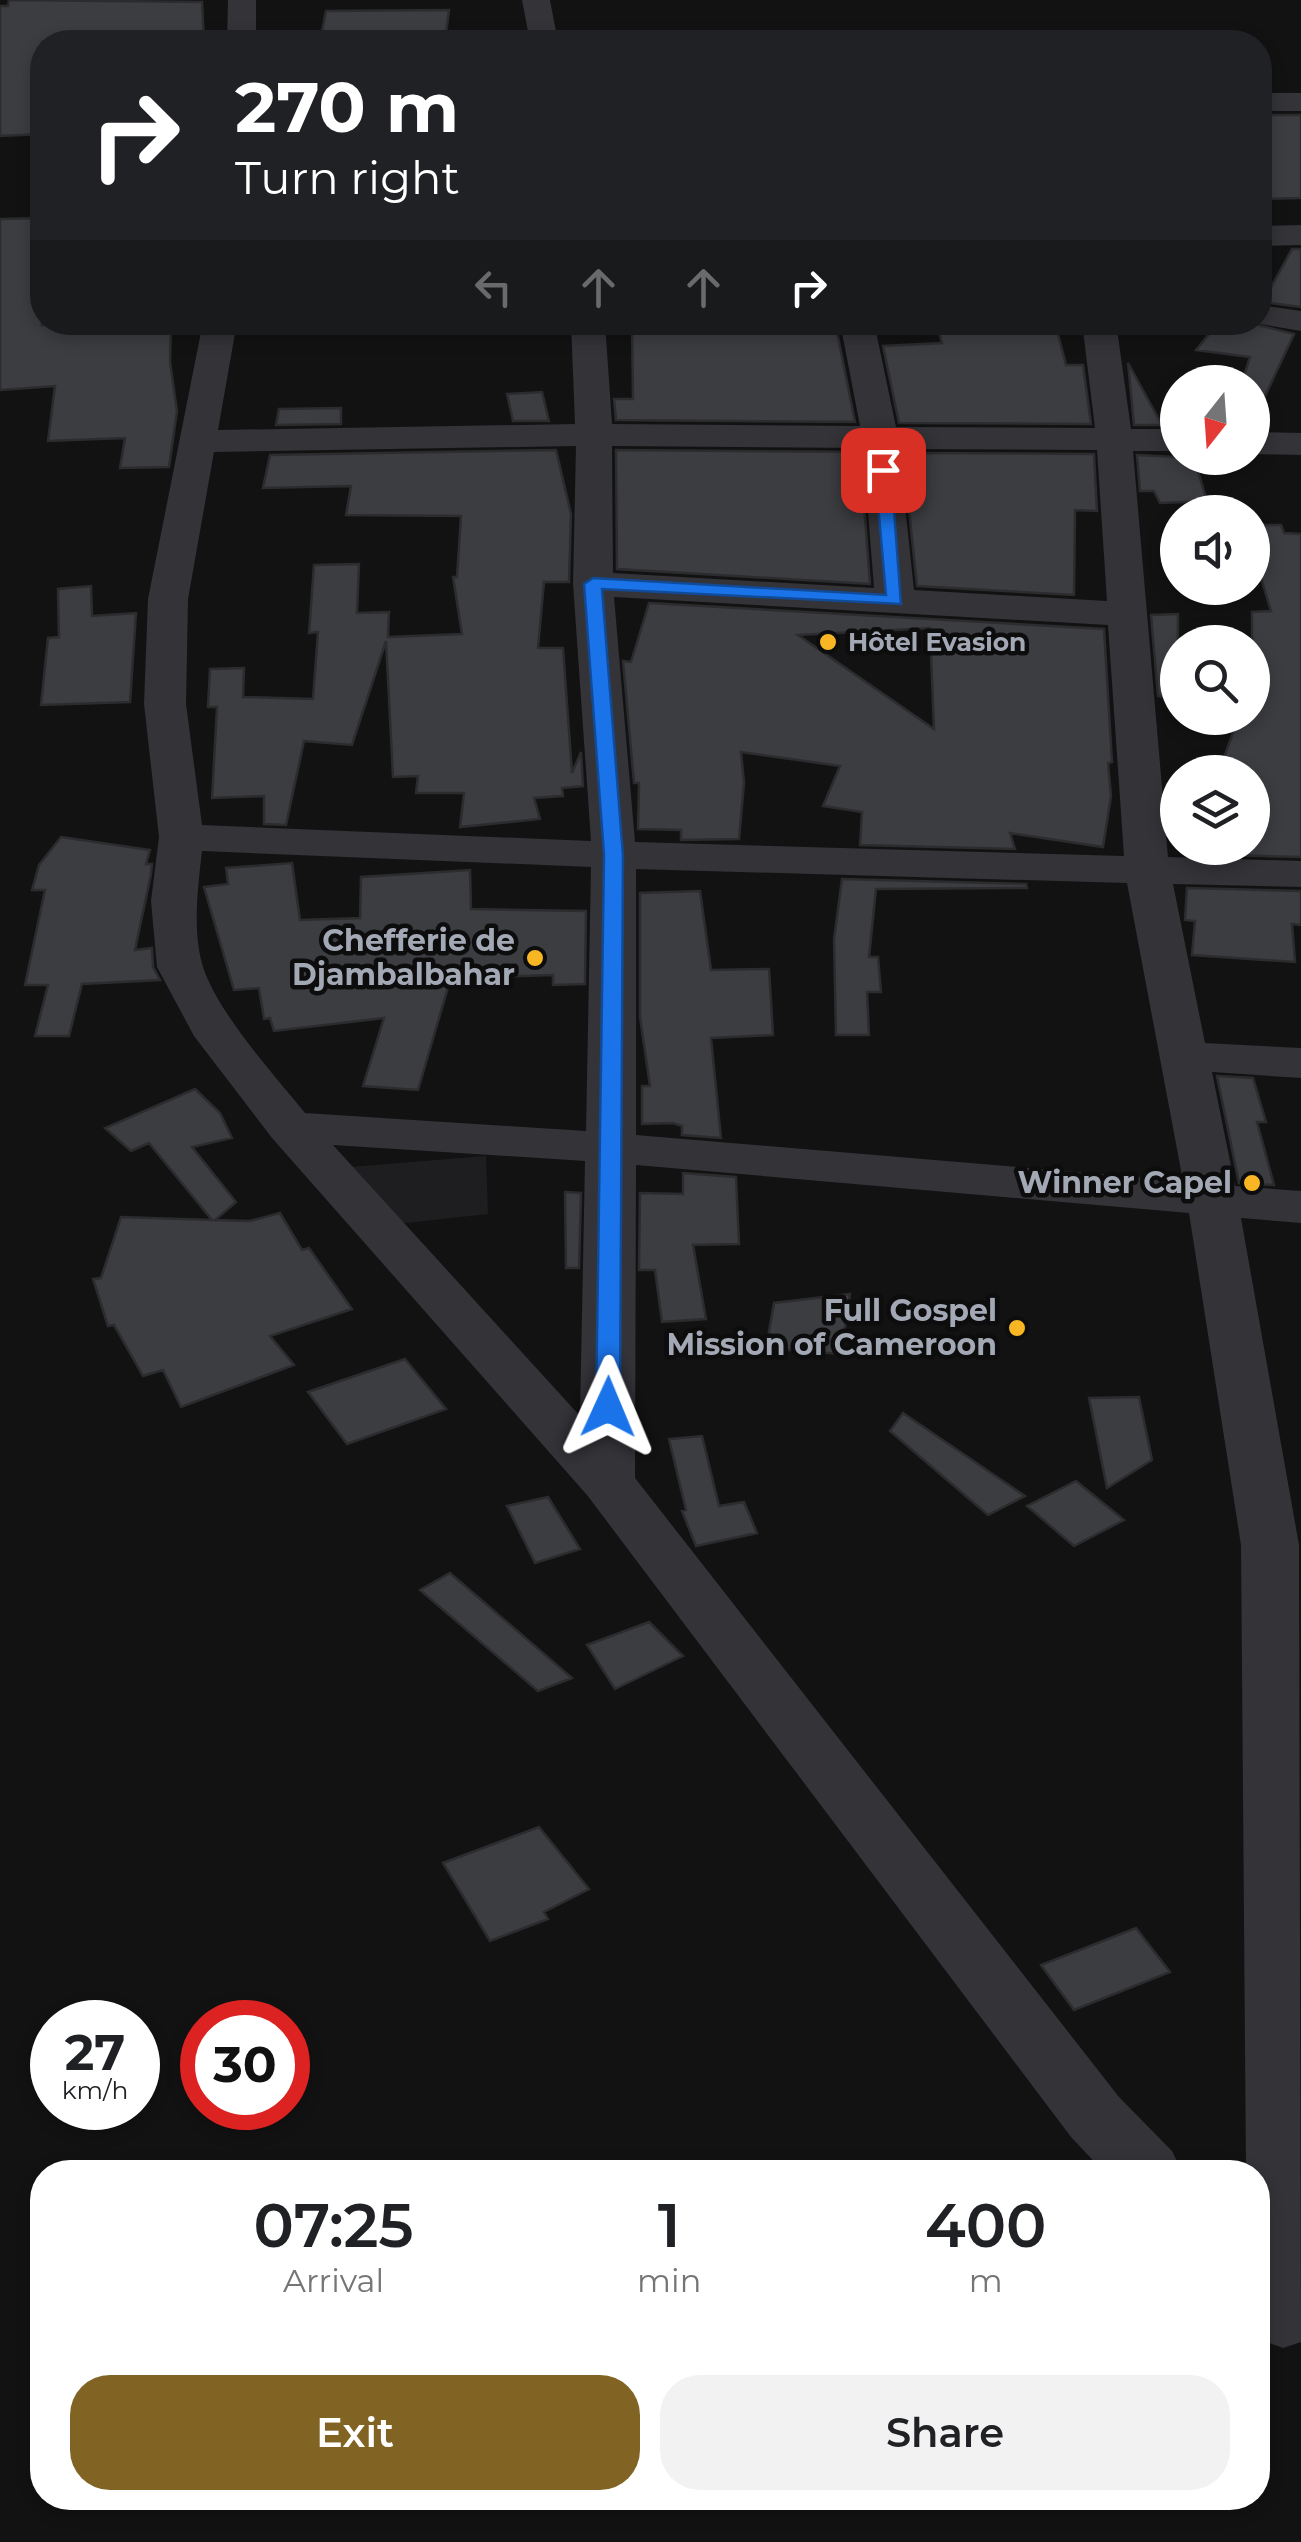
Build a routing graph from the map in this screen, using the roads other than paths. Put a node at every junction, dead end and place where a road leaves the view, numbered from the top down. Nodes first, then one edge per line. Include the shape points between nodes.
1 (242, 0) edge
2 (536, 0) edge
3 (242, 30) edge
4 (542, 30) edge
5 (1272, 102) edge
6 (1301, 102) edge
7 (1301, 235) edge
8 (1272, 236) edge
9 (1272, 316) edge
10 (1301, 320) edge
11 (218, 335) edge
12 (589, 335) edge
13 (860, 335) edge
14 (1101, 335) edge
15 (594, 436) junction
16 (880, 437) junction
17 (1114, 438) junction
18 (1160, 439) edge
19 (200, 441) junction
20 (1270, 443) edge
21 (1301, 444) edge
22 (593, 584) junction
23 (895, 600) junction
24 (1128, 614) junction
25 (181, 837) junction
26 (614, 855) junction
27 (1147, 868) junction
28 (1301, 874) edge
29 (1184, 1056) junction
30 (1301, 1063) edge
31 (290, 1127) junction
32 (613, 1148) junction
33 (1212, 1198) junction
34 (1301, 1207) edge
35 (607, 1481) junction
36 (1280, 1482) edge
37 (1136, 2160) edge
38 (1285, 2284) edge

1 - 3 street
2 - 4 street
5 - 6 street
7 - 8 street
9 - 10 street
11 - 19 street
12 - 15 street
13 - 16 street
14 - 17 street
15 - 16 street
15 - 19 street
15 - 22 street
16 - 17 street
16 - 23 street
17 - 18 street
17 - 24 street
19 - 25 street via 168,600 165,704
20 - 21 street
22 - 23 street
22 - 26 street
23 - 24 street
24 - 27 street
25 - 26 street
25 - 31 street via 174,901 180,967 218,1036
26 - 27 street
26 - 32 street
27 - 28 street
27 - 29 street
29 - 30 street
29 - 33 street
31 - 32 street
31 - 35 street
32 - 33 street
32 - 35 street
33 - 34 street
33 - 36 street
35 - 37 street via 1095,2117
36 - 38 street via 1270,1545

